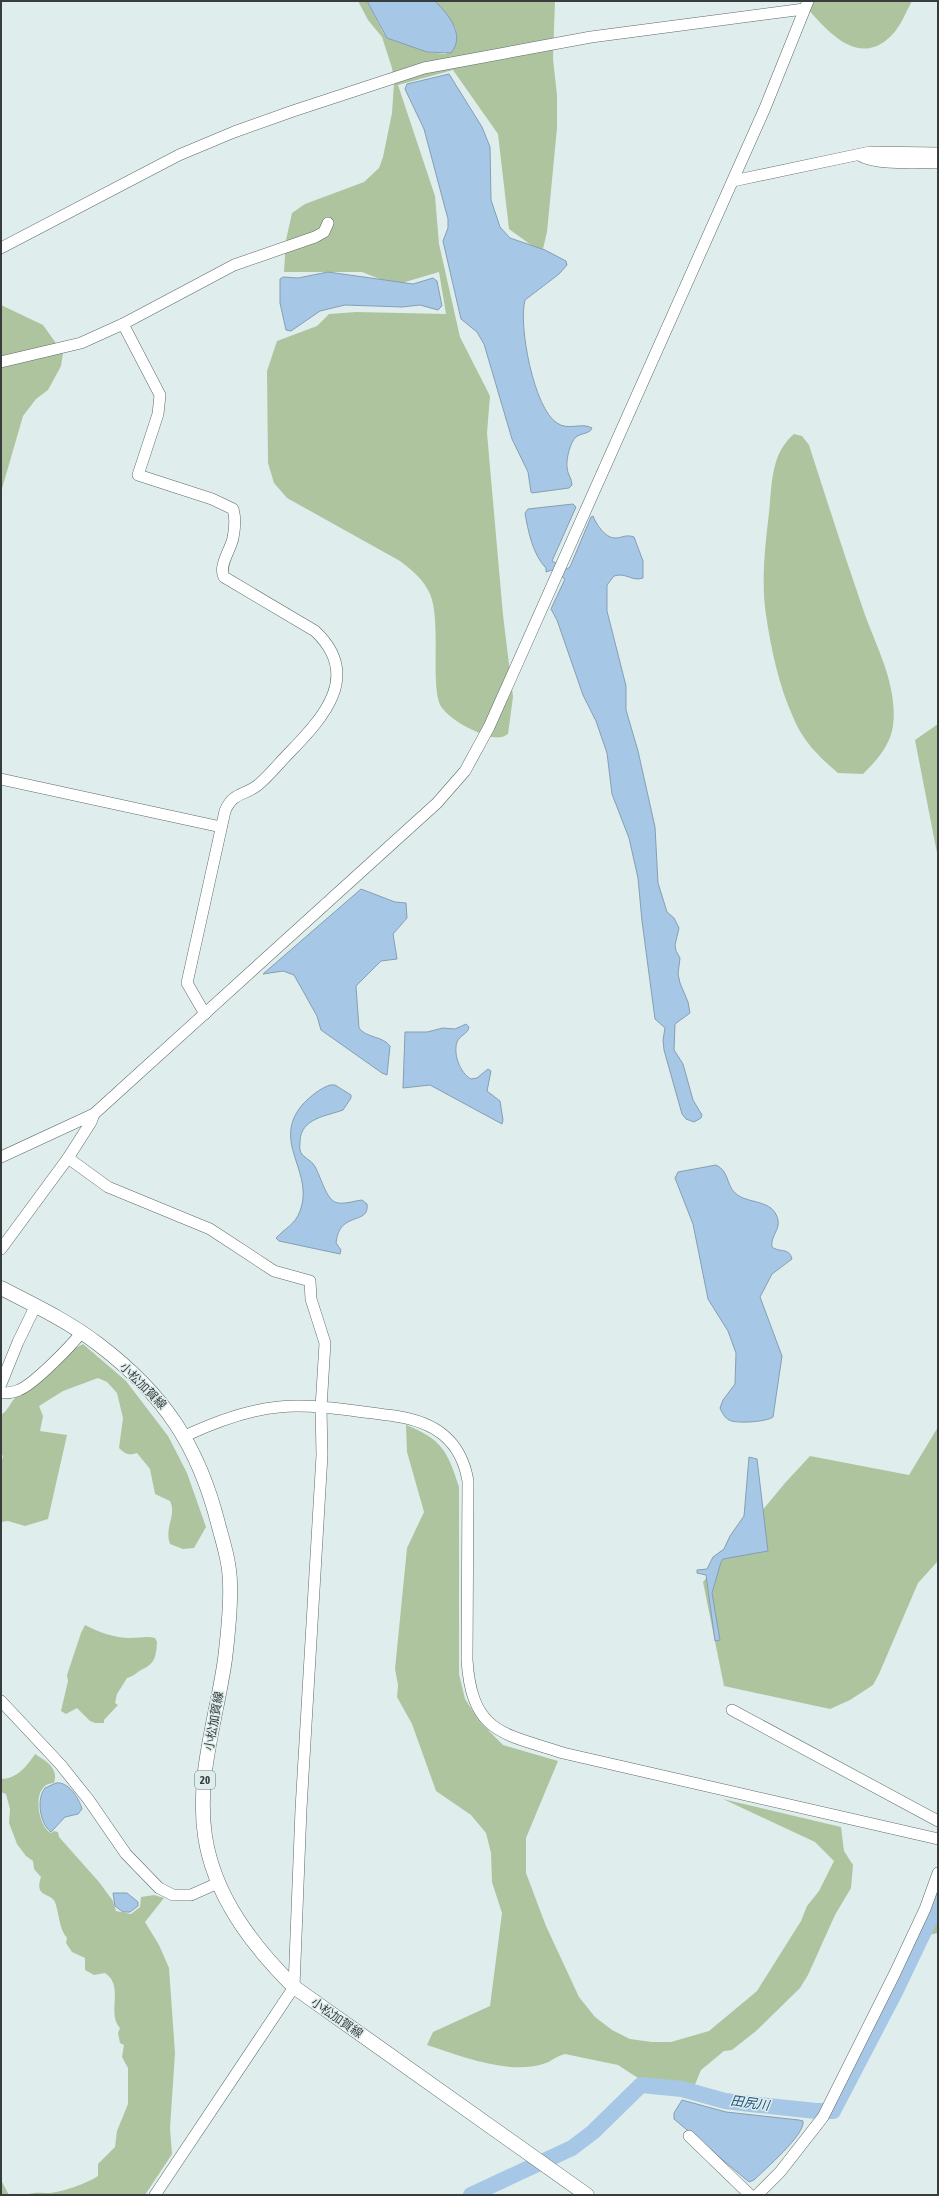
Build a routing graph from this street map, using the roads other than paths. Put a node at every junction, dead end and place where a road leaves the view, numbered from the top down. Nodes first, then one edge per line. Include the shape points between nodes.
1 (806, 5) edge
2 (938, 153) edge
3 (859, 155) junction
4 (938, 163) edge
5 (733, 180) junction
6 (328, 223) dead end
7 (1, 248) edge
8 (123, 324) junction
9 (1, 362) edge
10 (1, 779) edge
11 (221, 827) junction
12 (205, 1014) junction
13 (94, 1114) junction
14 (1, 1157) edge
15 (68, 1158) junction
16 (1, 1249) edge
17 (1, 1288) edge
18 (36, 1305) junction
19 (81, 1333) junction
20 (1, 1384) edge
21 (1, 1394) edge
22 (321, 1408) junction
23 (185, 1436) junction
24 (1, 1701) edge
25 (732, 1710) dead end
26 (938, 1821) edge
27 (938, 1839) edge
28 (938, 1873) edge
29 (218, 1883) junction
30 (294, 1987) junction
31 (689, 2136) dead end
32 (155, 2195) edge
33 (587, 2195) edge
34 (750, 2195) edge
35 (757, 2195) edge

1 - 5 street
1 - 7 street via 592,37 424,68 234,132 179,156
2 - 3 street via 870,152
3 - 4 street via 865,159 878,161
3 - 5 street
5 - 12 street via 489,727 465,771 451,789
6 - 8 street via 324,232 315,237 234,265
8 - 9 street via 69,347 37,352
8 - 11 street via 160,395 158,414 138,475 212,499 233,509 235,526 222,569 224,577 315,631 324,639 336,660 336,689 324,712 272,773 255,787 232,798
10 - 11 street
11 - 12 street via 187,983
12 - 13 street
13 - 14 street
13 - 15 street
15 - 16 street
15 - 22 street via 108,1187 210,1229 274,1271 310,1281 311,1299 325,1343
17 - 18 main road, 小松加賀線 / 20
18 - 19 main road, 小松加賀線 / 20
18 - 20 street
19 - 21 street via 72,1345 27,1386
19 - 23 main road, 小松加賀線 / 20 via 145,1384 168,1410
22 - 23 street via 280,1407 242,1414
22 - 27 street via 395,1416 422,1422 451,1442 462,1456 468,1481 468,1681 474,1703 483,1717 501,1731 513,1738 564,1753
22 - 30 street via 322,1455 302,1786
23 - 29 main road, 小松加賀線 / 20 via 208,1486 230,1583 225,1660 210,1735 203,1798 205,1835
24 - 29 street via 60,1764 126,1854 159,1888 173,1895 191,1895
25 - 26 street
28 - 35 street via 925,1909 823,2117 780,2172
29 - 30 main road, 小松加賀線 / 20 via 237,1919 262,1955
30 - 32 street
30 - 33 main road, 小松加賀線 / 20
31 - 34 street

